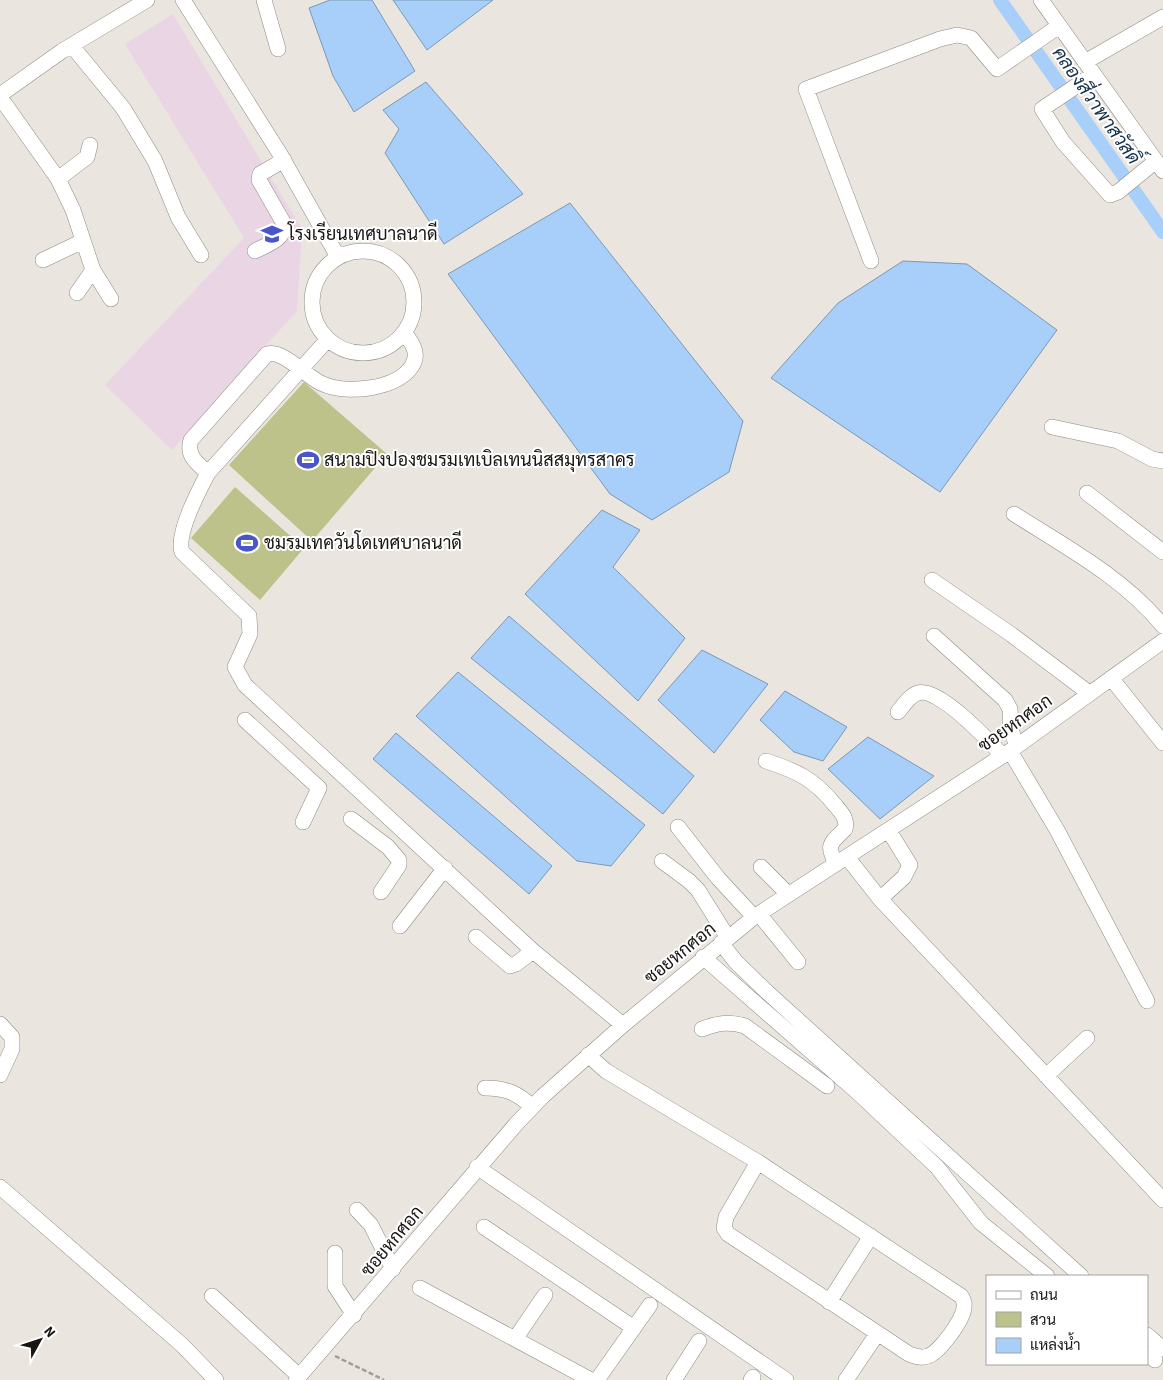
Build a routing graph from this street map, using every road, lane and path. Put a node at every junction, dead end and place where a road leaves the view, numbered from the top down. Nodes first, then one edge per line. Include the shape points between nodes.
1 (148, 0) edge
2 (183, 0) edge
3 (264, 0) edge
4 (1041, 0) edge
5 (121, 6) edge
6 (1163, 17) edge
7 (1055, 30) junction
8 (72, 46) junction
9 (278, 49) dead end
10 (1089, 68) junction
11 (0, 96) edge
12 (90, 145) dead end
13 (284, 160) junction
14 (1155, 168) edge
15 (58, 179) junction
16 (83, 241) junction
17 (255, 251) dead end
18 (201, 255) dead end
19 (338, 256) junction
20 (42, 260) dead end
21 (871, 261) dead end
22 (93, 270) junction
23 (77, 293) dead end
24 (111, 299) dead end
25 (404, 332) junction
26 (328, 339) junction
27 (299, 369) junction
28 (1052, 427) dead end
29 (1163, 461) edge
30 (208, 473) junction
31 (1087, 492) dead end
32 (1014, 514) dead end
33 (1163, 552) edge
34 (932, 580) dead end
35 (1163, 626) edge
36 (934, 636) dead end
37 (1163, 641) edge
38 (1111, 678) junction
39 (1089, 693) junction
40 (898, 712) dead end
41 (245, 720) dead end
42 (1163, 744) edge
43 (1011, 752) junction
44 (766, 762) dead end
45 (333, 766) junction
46 (318, 788) junction
47 (350, 819) dead end
48 (303, 822) dead end
49 (678, 828) dead end
50 (404, 830) junction
51 (892, 835) junction
52 (388, 847) junction
53 (662, 861) dead end
54 (845, 862) junction
55 (761, 867) dead end
56 (445, 868) junction
57 (381, 892) dead end
58 (788, 894) junction
59 (880, 899) junction
60 (759, 917) junction
61 (400, 926) dead end
62 (476, 938) dead end
63 (728, 948) junction
64 (533, 951) junction
65 (707, 960) junction
66 (798, 962) dead end
67 (1147, 1001) dead end
68 (761, 1007) junction
69 (0, 1024) edge
70 (623, 1024) junction
71 (745, 1026) junction
72 (702, 1029) dead end
73 (1087, 1038) dead end
74 (596, 1063) junction
75 (0, 1075) edge
76 (1046, 1076) junction
77 (827, 1086) dead end
78 (485, 1088) dead end
79 (532, 1107) junction
80 (758, 1162) junction
81 (487, 1174) junction
82 (0, 1188) edge
83 (1163, 1200) edge
84 (357, 1210) dead end
85 (484, 1227) dead end
86 (871, 1236) junction
87 (335, 1253) dead end
88 (393, 1269) junction
89 (1046, 1275) edge
90 (1080, 1275) edge
91 (420, 1288) dead end
92 (545, 1295) dead end
93 (212, 1296) dead end
94 (829, 1302) junction
95 (650, 1305) dead end
96 (354, 1315) junction
97 (634, 1328) junction
98 (877, 1334) junction
99 (1148, 1337) edge
100 (515, 1339) junction
101 (699, 1341) dead end
102 (324, 1349) junction
103 (1155, 1354) edge
104 (298, 1378) edge
105 (216, 1380) edge
106 (384, 1380) edge
107 (591, 1380) edge
108 (597, 1380) edge
109 (674, 1380) edge
110 (786, 1380) edge
111 (846, 1380) edge

1 - 5 street
2 - 13 street
3 - 9 street
4 - 7 street
5 - 8 street
6 - 10 street
7 - 10 street
7 - 21 street via 997,69 971,38 956,35 806,89
8 - 11 street
8 - 18 street via 127,116 155,161 178,217
10 - 14 street
10 - 14 street via 1081,83 1042,111 1063,142 1110,195
11 - 15 street
12 - 15 street via 87,157
13 - 17 street via 260,174 258,180 285,229 282,235
13 - 19 street
15 - 16 street
16 - 20 street
16 - 22 street
19 - 25 street via 367,251 386,256 401,268 413,295 412,314
19 - 26 street via 324,268 312,295 313,314
22 - 23 street
22 - 24 street
25 - 26 street via 381,349 363,353 344,349
25 - 27 street via 414,347 416,359 400,378 384,384 339,388 322,384
26 - 27 street
27 - 30 street
27 - 30 street via 282,356 267,354 191,440 188,448 192,457
28 - 29 street via 1118,441 1152,459
30 - 45 street via 183,534 182,552 249,616 250,634 235,667 238,675
31 - 33 street
32 - 35 street via 1113,579 1147,606
34 - 39 street
36 - 43 street via 1005,700 1010,709
37 - 38 street, ซอยหกศอก
38 - 39 street, ซอยหกศอก
38 - 42 street
39 - 43 street, ซอยหกศอก
40 - 43 street via 914,694 930,692
41 - 46 street
43 - 51 street, ซอยหกศอก
43 - 67 street via 1057,830
44 - 54 street via 811,780 844,817 845,829 829,850
45 - 46 street
45 - 50 street
46 - 48 street
47 - 52 street
49 - 60 street via 718,878
50 - 52 street
50 - 56 street
51 - 54 street, ซอยหกศอก
51 - 59 street via 910,865
52 - 57 street via 397,856 399,865
53 - 63 street via 698,890
54 - 58 street, ซอยหกศอก
54 - 59 street
55 - 58 street
56 - 61 street
56 - 64 street
58 - 60 street, ซอยหกศอก
59 - 76 street
60 - 63 street, ซอยหกศอก
60 - 66 street
62 - 64 street via 510,966
63 - 65 street, ซอยหกศอก
63 - 90 street
64 - 70 street
65 - 68 street
65 - 70 street, ซอยหกศอก
68 - 71 street
68 - 89 street via 937,1167 981,1223
69 - 75 street via 12,1037 12,1049
70 - 74 street, ซอยหกศอก
71 - 72 street via 733,1022
71 - 77 street
73 - 76 street
74 - 79 street, ซอยหกศอก
74 - 80 street
76 - 83 street
78 - 79 street via 508,1090 521,1096
79 - 81 street, ซอยหกศอก
80 - 86 street
80 - 94 street via 726,1217 724,1228 728,1234
81 - 88 street, ซอยหกศอก
81 - 110 street
82 - 105 street via 182,1345
84 - 88 street via 371,1225
85 - 97 street
86 - 94 street
86 - 98 street via 961,1296 964,1308 944,1343 928,1356 919,1358 909,1354
87 - 96 street via 335,1286
88 - 96 street, ซอยหกศอก
91 - 100 street
92 - 100 street
93 - 104 street
94 - 98 street
95 - 97 street
96 - 102 street, ซอยหกศอก
97 - 108 street
98 - 111 street
99 - 103 street
100 - 107 street
101 - 109 street
102 - 104 street, ซอยหกศอก
102 - 106 path

